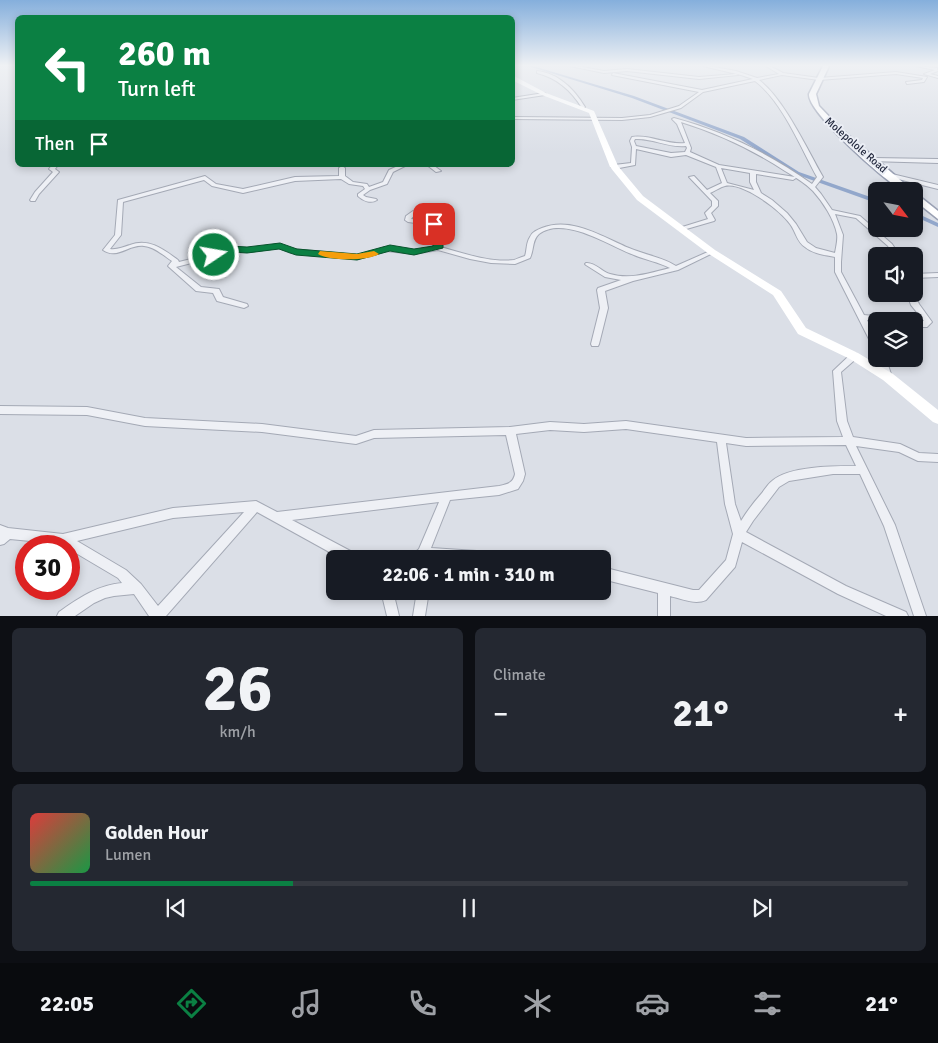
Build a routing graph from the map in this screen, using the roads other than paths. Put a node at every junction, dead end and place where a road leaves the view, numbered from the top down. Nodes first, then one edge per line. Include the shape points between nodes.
1 (540, 95) edge
2 (546, 95) edge
3 (576, 95) edge
4 (696, 95) edge
5 (772, 95) edge
6 (813, 95) edge
7 (515, 99) edge
8 (583, 107) junction
9 (663, 112) junction
10 (674, 119) junction
11 (515, 120) edge
12 (597, 120) junction
13 (686, 144) junction
14 (634, 147) junction
15 (687, 152) junction
16 (872, 160) junction
17 (938, 161) edge
18 (718, 166) junction
19 (54, 167) edge
20 (400, 167) edge
21 (433, 167) edge
22 (614, 167) junction
23 (342, 168) dead end
24 (438, 171) dead end
25 (753, 171) junction
26 (892, 176) junction
27 (342, 177) junction
28 (692, 177) dead end
29 (800, 179) junction
30 (899, 182) edge
31 (725, 184) junction
32 (814, 185) junction
33 (938, 187) edge
34 (368, 189) junction
35 (707, 192) junction
36 (758, 193) junction
37 (33, 200) dead end
38 (374, 200) dead end
39 (923, 202) edge
40 (934, 210) edge
41 (829, 211) junction
42 (413, 213) dead end
43 (938, 216) edge
44 (681, 229) junction
45 (891, 247) edge
46 (438, 248) junction
47 (712, 252) junction
48 (836, 255) junction
49 (588, 264) dead end
50 (171, 266) junction
51 (676, 269) junction
52 (938, 275) edge
53 (923, 276) edge
54 (631, 279) junction
55 (244, 306) dead end
56 (923, 315) edge
57 (861, 317) junction
58 (868, 318) edge
59 (923, 325) edge
60 (868, 327) edge
61 (595, 344) dead end
62 (854, 356) junction
63 (885, 367) edge
64 (888, 377) junction
65 (0, 410) edge
66 (938, 418) edge
67 (510, 431) junction
68 (721, 439) junction
69 (849, 441) junction
70 (938, 458) edge
71 (862, 470) junction
72 (446, 496) junction
73 (256, 506) junction
74 (279, 516) junction
75 (739, 534) junction
76 (80, 535) edge
77 (80, 549) edge
78 (338, 550) edge
79 (423, 550) edge
80 (611, 575) edge
81 (137, 588) junction
82 (664, 588) junction
83 (389, 600) edge
84 (421, 600) edge
85 (157, 615) edge
86 (63, 616) edge
87 (393, 616) edge
88 (419, 616) edge
89 (664, 616) edge
90 (902, 616) edge
91 (920, 616) edge

1 - 7 street
2 - 8 street
3 - 8 street
4 - 9 street
5 - 32 street via 820,177
6 - 16 main road, Molepolole Road via 814,105 832,125
8 - 12 street
9 - 10 street
9 - 12 street via 637,118
10 - 13 street via 679,123
10 - 29 street via 739,143
11 - 12 street
12 - 22 street
13 - 14 street via 673,146 637,138 632,141
13 - 15 street
14 - 15 street via 671,155
14 - 22 street via 633,164
15 - 18 street
16 - 17 street
16 - 26 main road, Molepolole Road
18 - 25 street
18 - 31 street
19 - 37 street via 56,172 36,192
20 - 34 street via 391,171 385,183
21 - 24 street
22 - 44 street via 640,198
23 - 27 street
25 - 29 street
25 - 36 street
26 - 30 main road, Molepolole Road
26 - 33 street
27 - 34 street
27 - 50 street via 294,179 243,191 214,186 206,178 120,201 118,236 106,250 114,252 145,244 158,248 176,261
28 - 35 street
29 - 32 street
31 - 35 street
31 - 36 street
32 - 41 street
34 - 38 street via 360,195
35 - 44 street via 715,204 708,213 712,221
36 - 48 street via 792,221 804,245
39 - 40 main road
40 - 43 main road
41 - 45 street via 858,217
41 - 48 street via 840,232
42 - 46 street via 408,220 438,226
44 - 47 street
46 - 50 street via 414,252 386,248 362,257 296,252 280,246 230,249
46 - 51 street via 475,259 515,262 528,257 528,245 538,231 556,225 601,237 636,253 660,259
47 - 51 street
47 - 62 street via 776,293 802,331
48 - 57 street via 841,282
49 - 54 street via 607,276
50 - 55 street via 199,289 216,291 220,299
51 - 54 street
52 - 53 street
54 - 61 street via 601,290 604,308
56 - 59 street via 928,322
57 - 58 street
57 - 60 street
62 - 64 street
62 - 69 street via 837,371 842,421
63 - 64 street
64 - 66 street
65 - 67 street via 87,411 145,422 262,428 356,440 374,434
67 - 68 street via 550,426 626,425
67 - 72 street via 519,481 504,489
68 - 69 street via 746,442
68 - 75 street via 730,504
69 - 70 street via 900,448 918,457
69 - 71 street
71 - 75 street via 833,470 787,477 775,484 748,517
71 - 91 street via 890,525
72 - 74 street
72 - 79 street
73 - 74 street
73 - 76 street via 173,513
73 - 85 street
74 - 78 street
75 - 82 street via 731,562 706,593 698,597
75 - 90 street via 842,590
77 - 81 street via 113,567
80 - 82 street
81 - 85 street
81 - 86 street via 112,588
82 - 89 street
83 - 87 street
84 - 88 street

